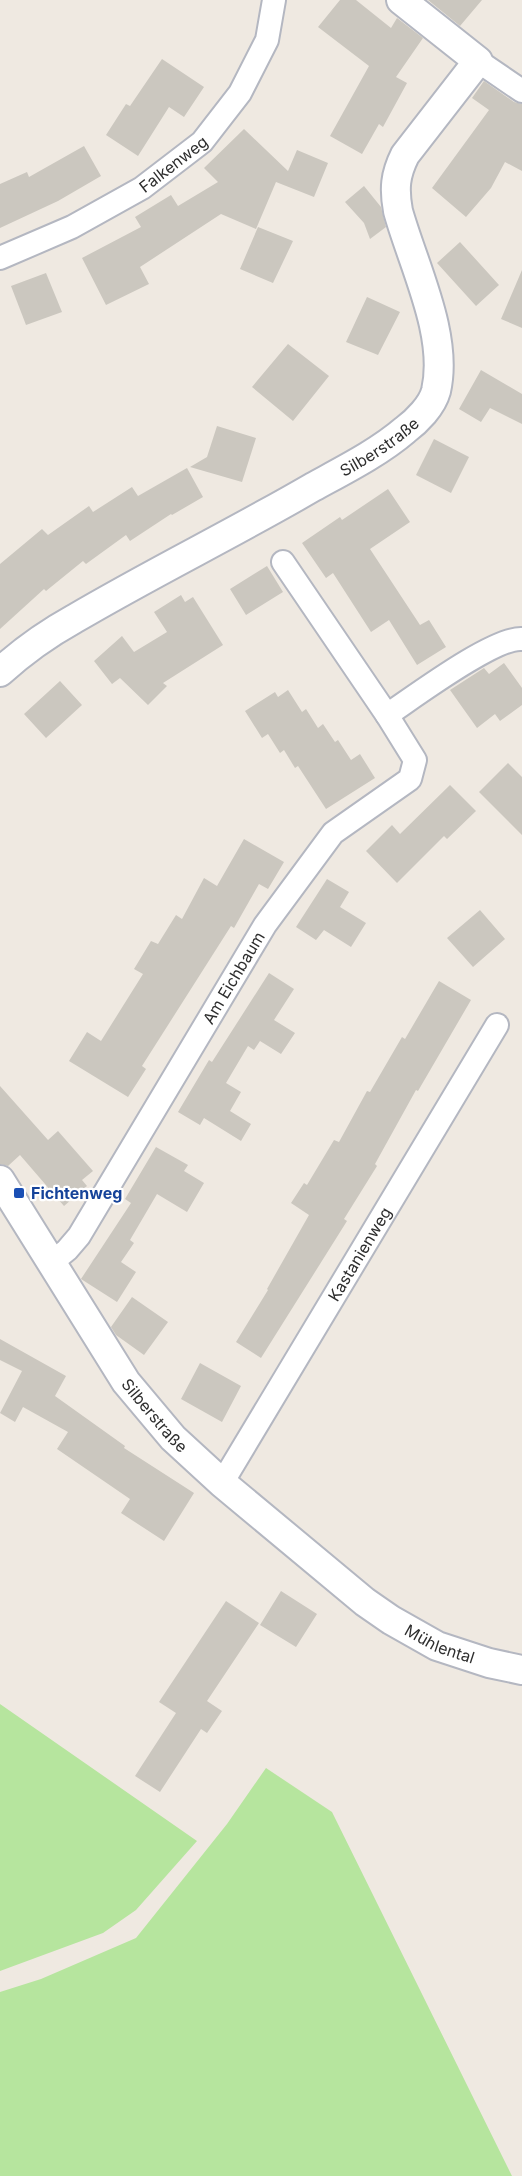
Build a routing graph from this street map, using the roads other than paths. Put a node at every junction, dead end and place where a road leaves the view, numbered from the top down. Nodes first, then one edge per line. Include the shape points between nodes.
1 (274, 0) edge
2 (400, 0) edge
3 (478, 61) junction
4 (522, 91) edge
5 (0, 258) edge
6 (283, 562) dead end
7 (522, 639) edge
8 (0, 672) edge
9 (387, 715) junction
10 (497, 1025) dead end
11 (0, 1180) edge
12 (51, 1263) junction
13 (222, 1483) junction
14 (365, 1602) joint
15 (522, 1670) edge

1 - 5 street, Falkenweg via 267,40 240,93 202,142 142,188 72,227
2 - 3 street
3 - 4 street
3 - 8 street, Silberstraße via 396,172 394,192 398,211 434,326 437,351 435,394 422,415 380,449 72,620
6 - 9 street, Am Eichbaum
7 - 9 street via 513,638 485,651
9 - 12 street, Am Eichbaum via 415,760 410,779 333,833 265,925 79,1236
10 - 13 street, Kastanienweg
11 - 12 street, Silberstraße
12 - 13 street, Silberstraße via 126,1382 173,1438
13 - 14 street, Silberstraße
14 - 15 street, Mühlental via 437,1646

